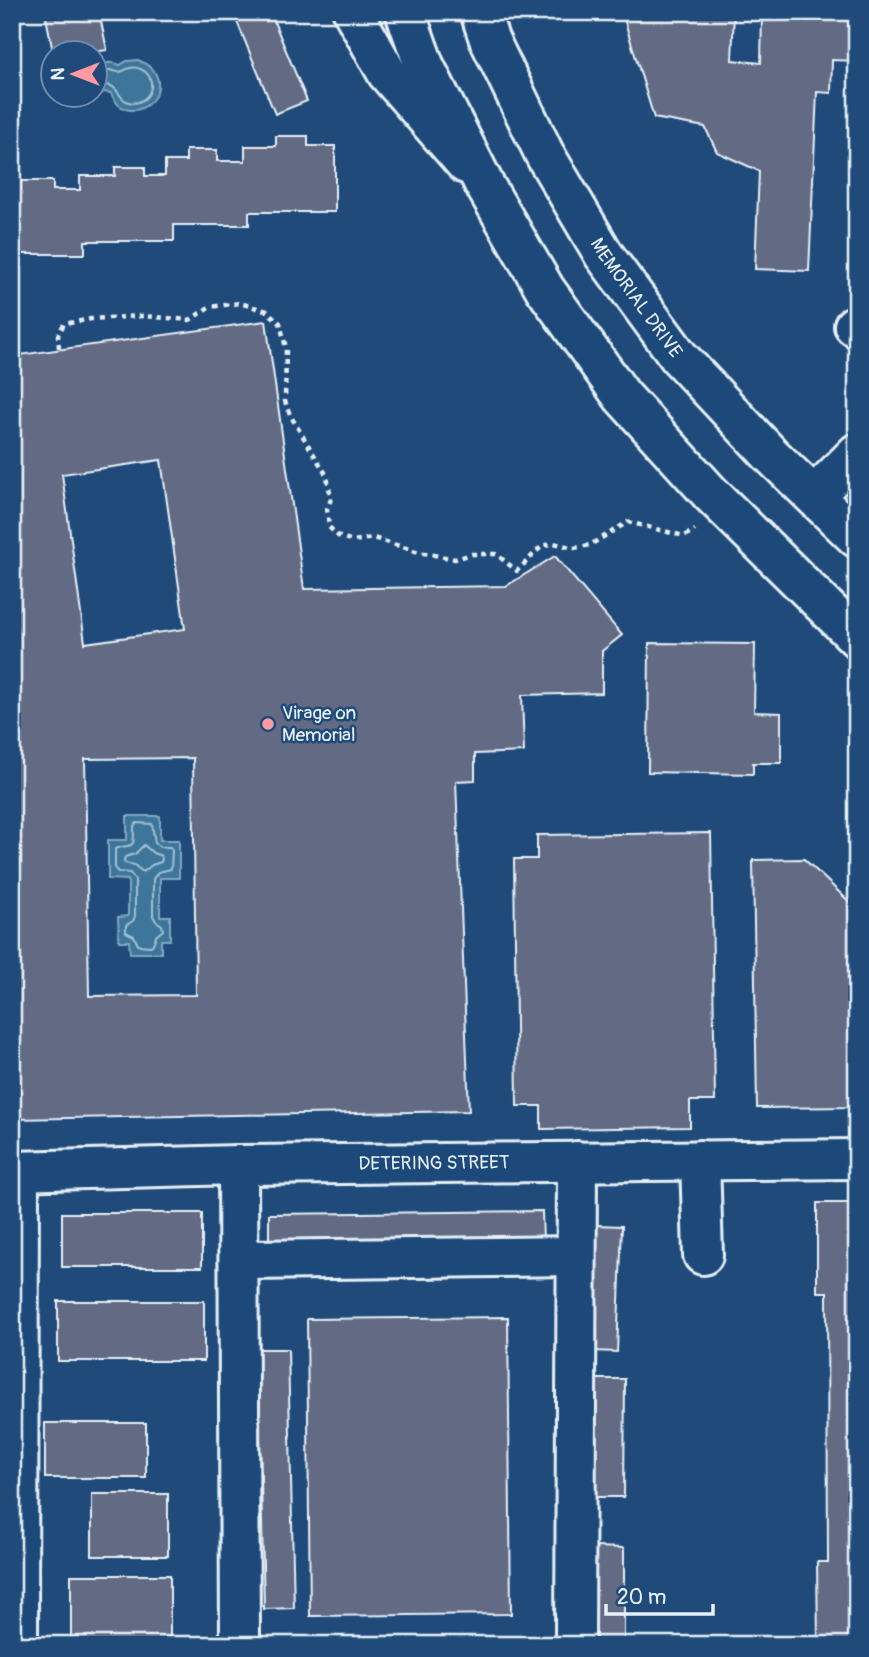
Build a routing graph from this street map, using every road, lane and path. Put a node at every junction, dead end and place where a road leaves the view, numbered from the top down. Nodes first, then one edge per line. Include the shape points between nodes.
1 (354, 12) edge
2 (405, 12) edge
3 (480, 12) edge
4 (484, 184) junction
5 (59, 348) dead end
6 (857, 453) edge
7 (814, 496) junction
8 (697, 529) dead end
9 (857, 538) edge
10 (857, 638) edge
11 (857, 1159) edge
12 (700, 1160) junction
13 (577, 1161) junction
14 (238, 1165) junction
15 (16, 1171) edge
16 (703, 1255) dead end
17 (576, 1256) junction
18 (239, 1260) junction
19 (240, 1639) dead end
20 (18, 1645) edge
21 (575, 1645) edge

1 - 4 street via 387,73
2 - 4 street via 424,65
3 - 7 street, MEMORIAL DRIVE via 545,155 604,255 679,357
4 - 10 street via 545,289 622,396 711,494
5 - 8 path via 58,335 64,324 91,319 143,316 190,320 209,307 240,303 267,311 280,323 286,348 285,401 290,415 327,476 329,527 353,541 373,538 455,559 496,554 517,571 542,546 554,542 574,548 590,545 628,522 684,536
6 - 7 street
7 - 9 street, MEMORIAL DRIVE
11 - 12 street, DETERING STREET
12 - 13 street, DETERING STREET
12 - 16 street
13 - 14 street, DETERING STREET
13 - 17 street
14 - 15 street, DETERING STREET
14 - 18 street
15 - 20 street
17 - 18 street
17 - 21 street
18 - 19 street

